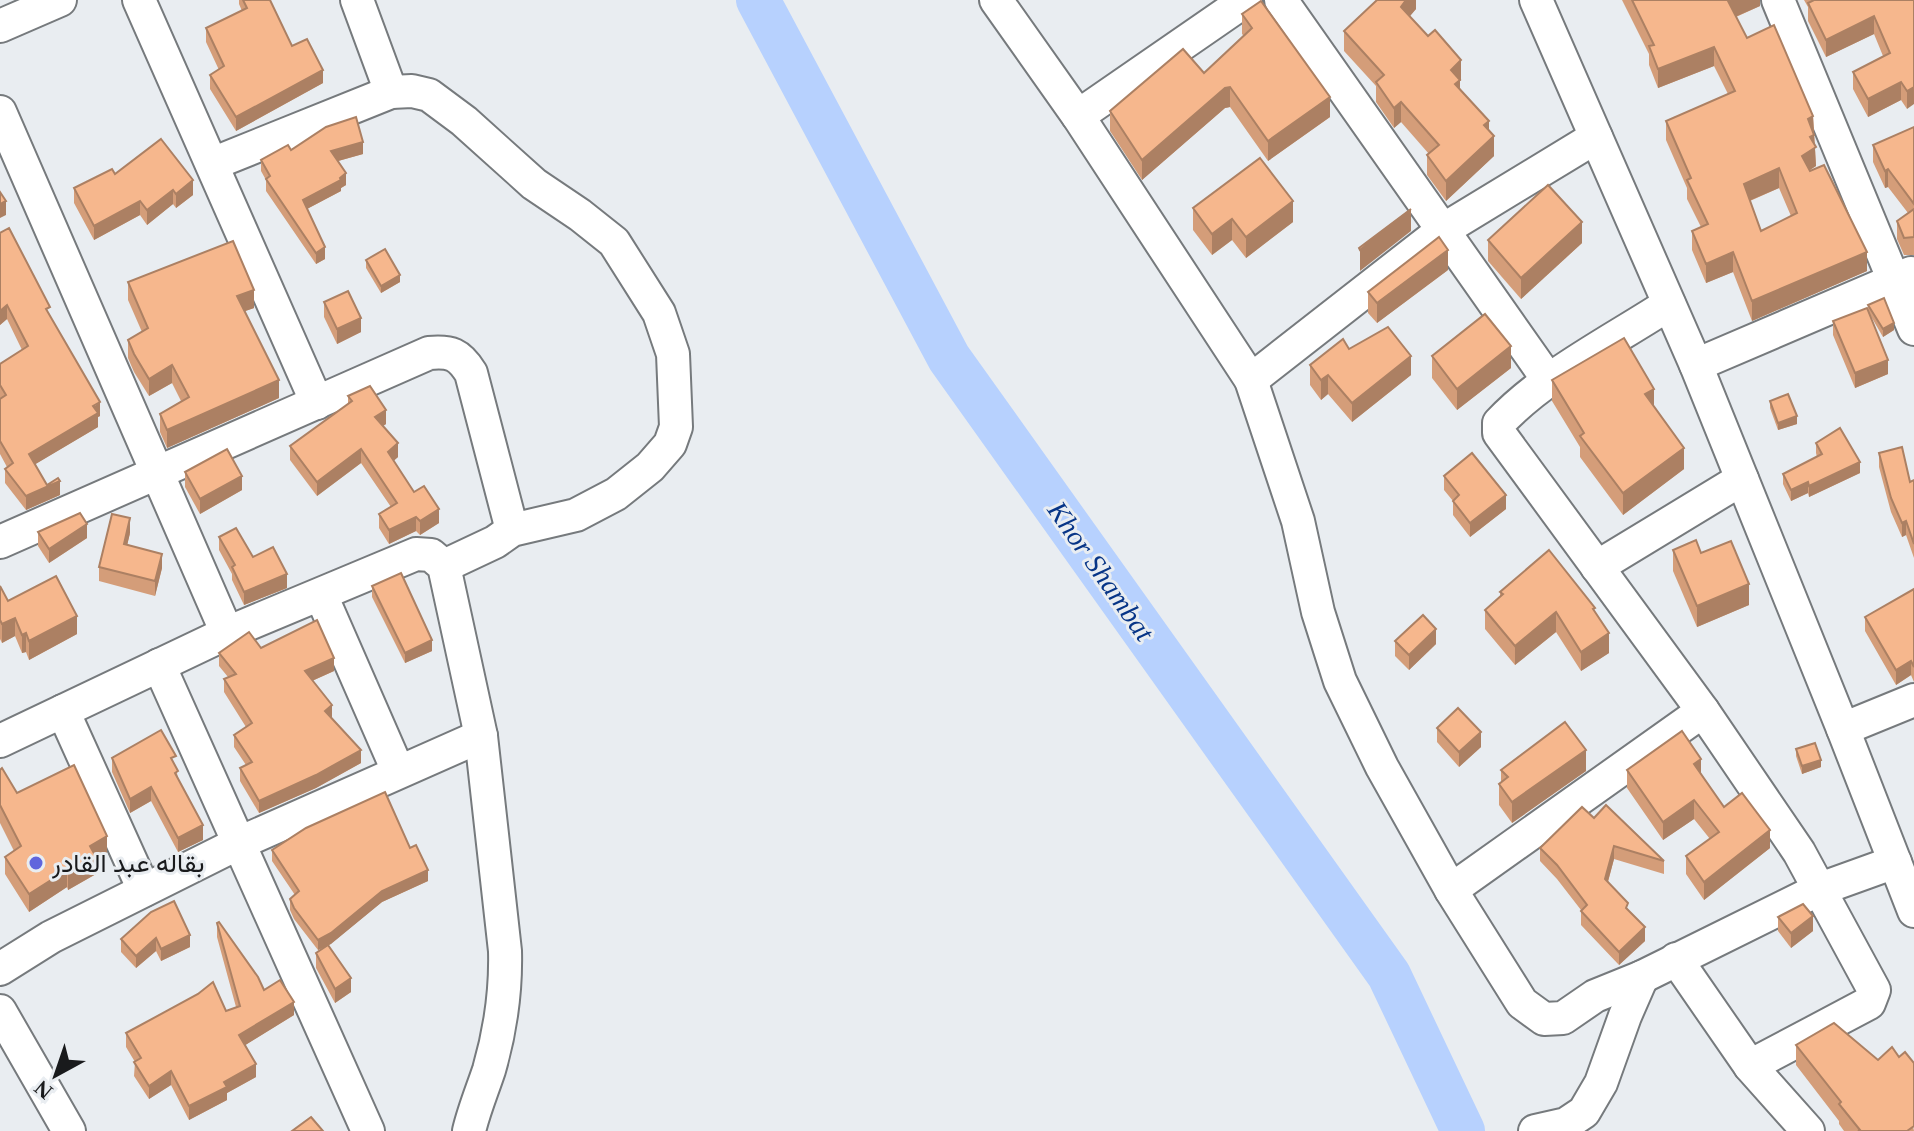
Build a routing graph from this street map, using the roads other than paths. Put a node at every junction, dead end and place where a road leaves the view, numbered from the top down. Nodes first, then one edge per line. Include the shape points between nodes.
1 (60, 0) edge
2 (139, 0) edge
3 (357, 0) edge
4 (996, 0) edge
5 (1246, 0) edge
6 (1281, 0) edge
7 (1536, 0) edge
8 (1778, 0) edge
9 (0, 26) edge
10 (391, 92) junction
11 (0, 112) edge
12 (1078, 116) junction
13 (1596, 137) junction
14 (212, 164) junction
15 (1443, 230) junction
16 (1904, 276) edge
17 (1669, 304) junction
18 (1914, 329) edge
19 (1696, 365) junction
20 (1251, 380) junction
21 (1549, 381) junction
22 (317, 403) junction
23 (157, 473) junction
24 (1742, 479) junction
25 (512, 530) junction
26 (0, 542) edge
27 (444, 566) junction
28 (1597, 567) junction
29 (321, 595) junction
30 (227, 633) junction
31 (159, 665) junction
32 (1914, 700) edge
33 (63, 711) junction
34 (1703, 711) junction
35 (1843, 729) junction
36 (481, 736) junction
37 (0, 741) edge
38 (398, 771) junction
39 (237, 844) junction
40 (1895, 862) junction
41 (1820, 889) junction
42 (144, 890) junction
43 (1451, 890) junction
44 (1914, 911) edge
45 (1676, 959) junction
46 (0, 969) edge
47 (1642, 977) junction
48 (0, 1011) edge
49 (1750, 1066) junction
50 (69, 1131) edge
51 (368, 1131) edge
52 (469, 1131) edge
53 (1535, 1131) edge
54 (1808, 1131) edge

1 - 9 street
2 - 14 street
3 - 10 street
4 - 12 street
5 - 12 street
6 - 15 street
7 - 13 street
8 - 16 street
10 - 14 street
10 - 25 street via 429,95 534,184 614,242 659,313 673,354 676,427 670,444 650,467 616,494 576,515
11 - 23 street
12 - 20 street
13 - 15 street
13 - 17 street
14 - 22 street
15 - 20 street
15 - 21 street
16 - 18 street
16 - 19 street
17 - 19 street
17 - 21 street
19 - 24 street
20 - 43 street via 1298,521 1340,681
21 - 28 street via 1499,423 1499,433
22 - 23 street
22 - 25 street via 429,353 448,351 461,357 471,373
23 - 26 street
23 - 30 street
24 - 28 street
24 - 35 street
25 - 27 street
27 - 29 street via 431,555 416,554
27 - 36 street
28 - 34 street
29 - 30 street
29 - 38 street
30 - 31 street
31 - 33 street
31 - 39 street
32 - 35 street
33 - 37 street
33 - 42 street
34 - 41 street
34 - 43 street
35 - 40 street
36 - 38 street
36 - 52 street via 506,983 490,1067
38 - 39 street
39 - 42 street
39 - 51 street
40 - 41 street
40 - 44 street
41 - 45 street
41 - 49 street via 1873,997
42 - 46 street
43 - 47 street via 1522,1003 1544,1019 1563,1018 1595,996
45 - 47 street
45 - 49 street
47 - 53 street via 1601,1083 1584,1112 1566,1124
48 - 50 street
49 - 54 street

